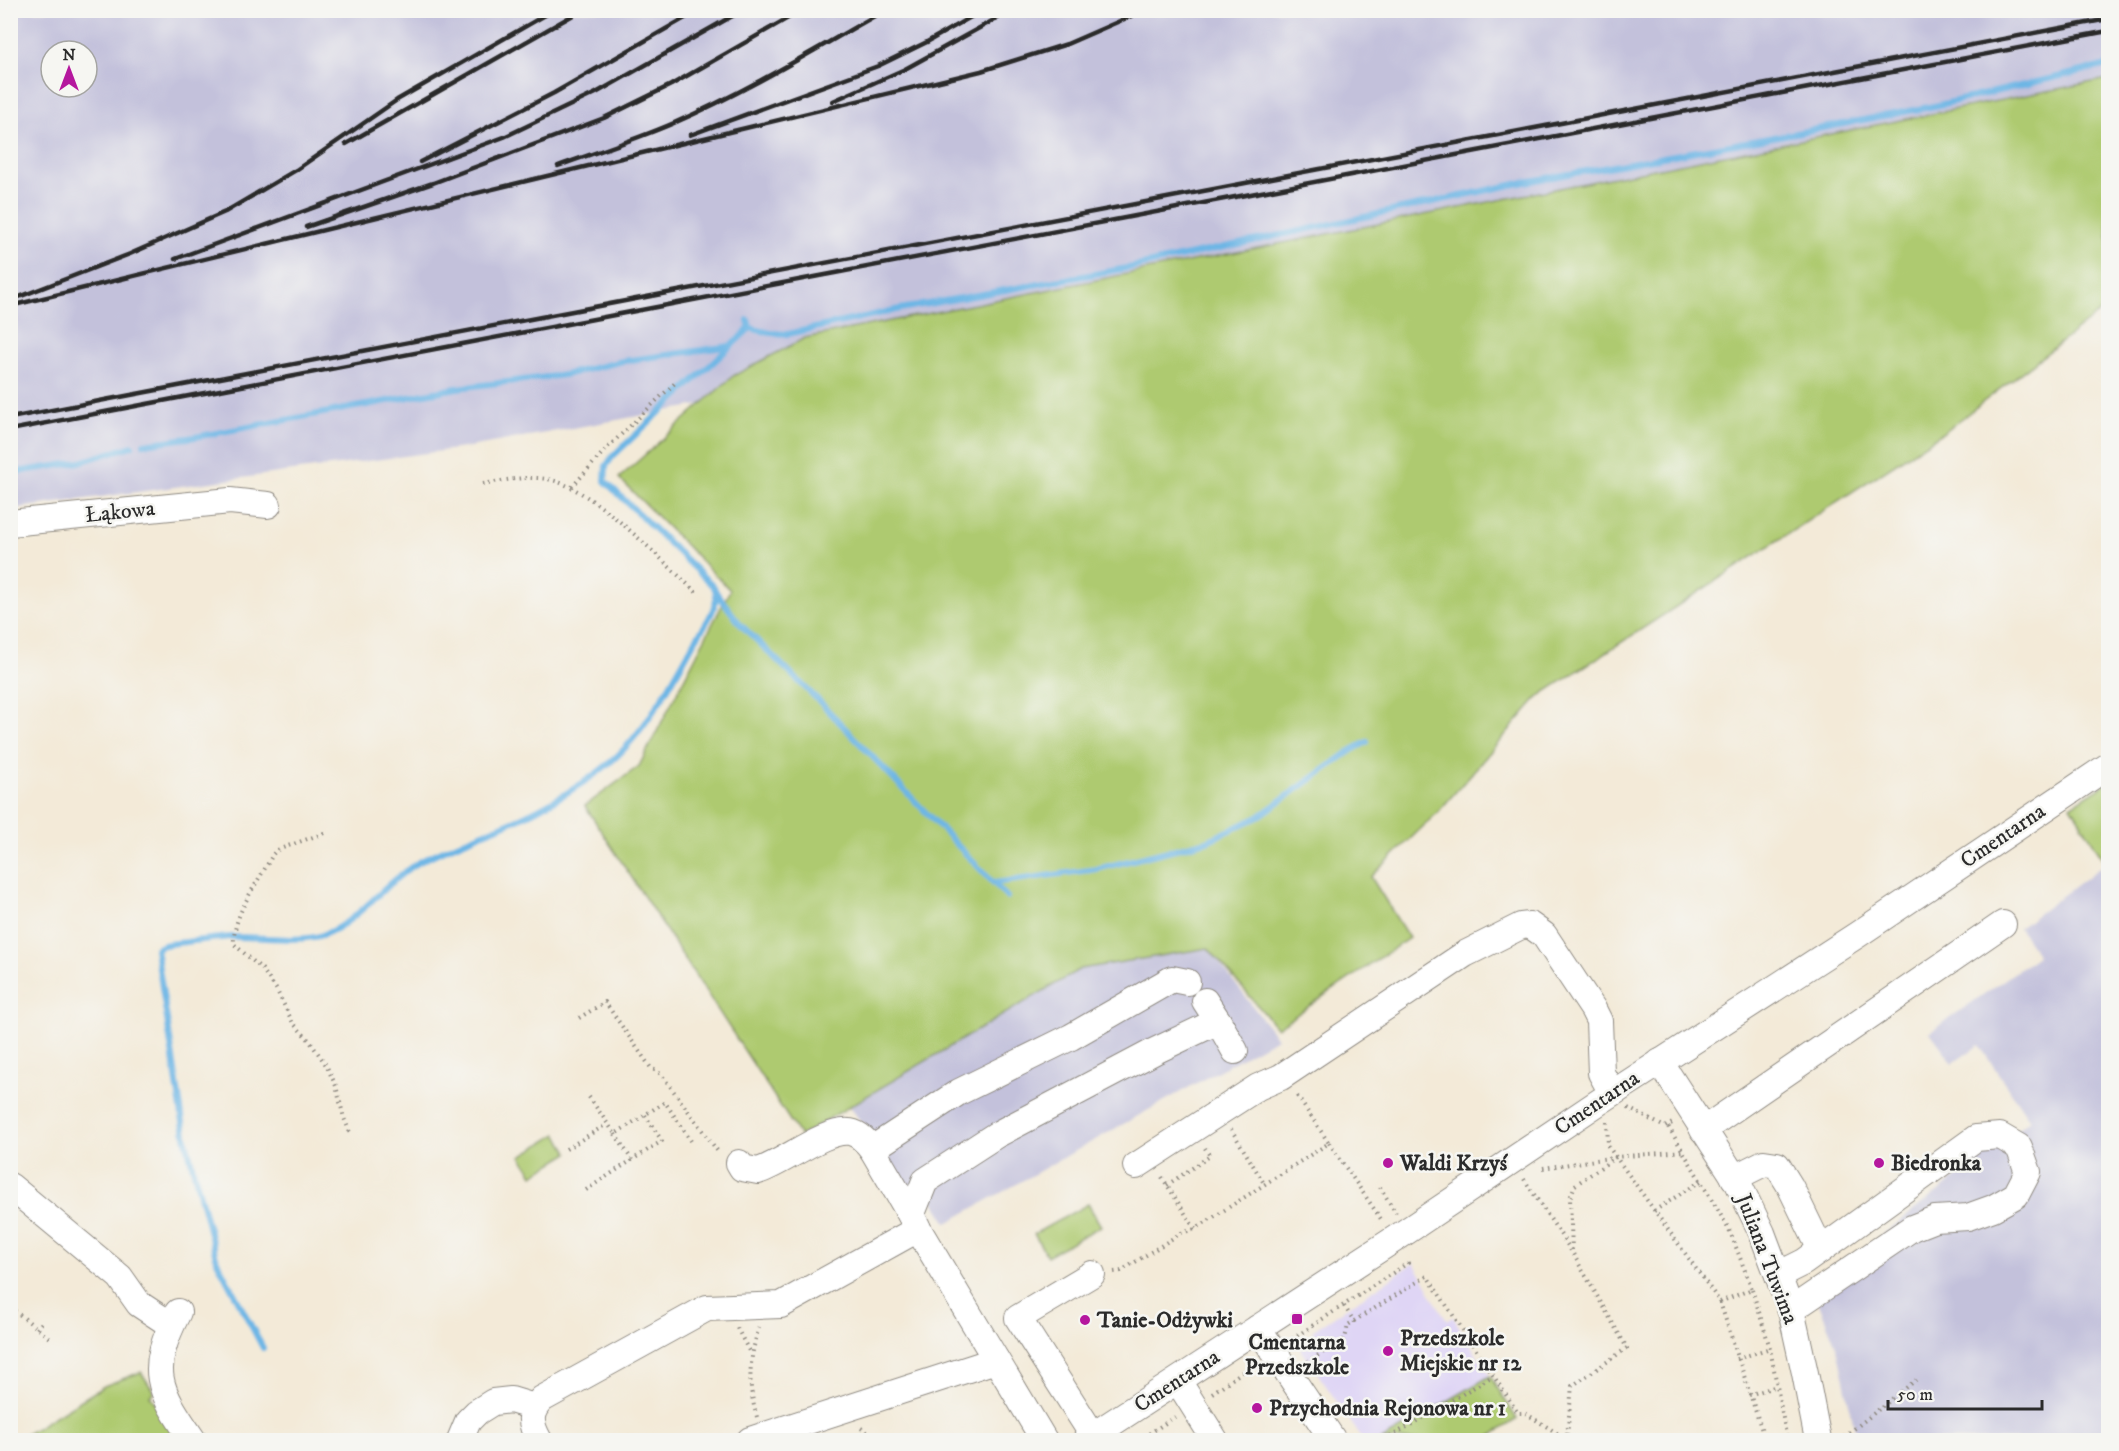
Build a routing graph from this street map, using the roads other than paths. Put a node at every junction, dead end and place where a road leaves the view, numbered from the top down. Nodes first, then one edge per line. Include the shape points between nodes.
1 (268, 505) dead end
2 (10, 523) edge
3 (2109, 766) edge
4 (2003, 924) dead end
5 (1187, 982) dead end
6 (1235, 1051) dead end
7 (1660, 1062) junction
8 (1609, 1104) junction
9 (1703, 1130) junction
10 (872, 1149) junction
11 (731, 1161) road end
12 (1136, 1166) dead end
13 (1734, 1178) junction
14 (10, 1186) edge
15 (915, 1222) junction
16 (1821, 1251) junction
17 (1092, 1274) dead end
18 (1778, 1275) junction
19 (1791, 1310) junction
20 (1258, 1328) junction
21 (996, 1360) junction
22 (1178, 1381) junction
23 (534, 1407) junction
24 (1092, 1439) edge
25 (193, 1440) edge
26 (460, 1440) edge
27 (539, 1440) edge
28 (750, 1440) edge
29 (1044, 1440) edge
30 (1215, 1440) edge
31 (1333, 1440) edge
32 (1818, 1440) edge

1 - 2 street, Łąkowa via 230,501
3 - 7 street, Cmentarna
4 - 9 street
5 - 10 street via 1172,979 1071,1036 959,1092
6 - 15 street via 1212,1011 1155,1051 996,1135 925,1181
7 - 8 street, Cmentarna
7 - 9 street, Juliana Tuwima
8 - 12 street via 1601,1072 1599,1022 1593,1009 1544,935 1530,925 1521,926 1465,954 1281,1077 1258,1087
8 - 20 street, Cmentarna
9 - 13 street, Juliana Tuwima
10 - 11 street via 857,1134 841,1132 758,1171
10 - 15 street
13 - 16 street via 1764,1163 1777,1165
13 - 18 street, Juliana Tuwima
14 - 25 street via 120,1277 139,1304 174,1318 159,1359 159,1372 167,1399
15 - 21 street
15 - 23 street via 781,1305 707,1308
16 - 18 street
16 - 19 street via 1976,1138 2000,1136 2019,1147 2028,1172 2016,1195 1968,1217 1935,1219 1912,1227
17 - 24 street via 1018,1318
18 - 19 street, Juliana Tuwima
19 - 32 street, Juliana Tuwima
20 - 22 street, Cmentarna
20 - 31 street
21 - 28 street
21 - 29 street
22 - 24 street, Cmentarna
22 - 30 street
23 - 26 street via 511,1400 493,1402 468,1421
23 - 27 street via 532,1424

